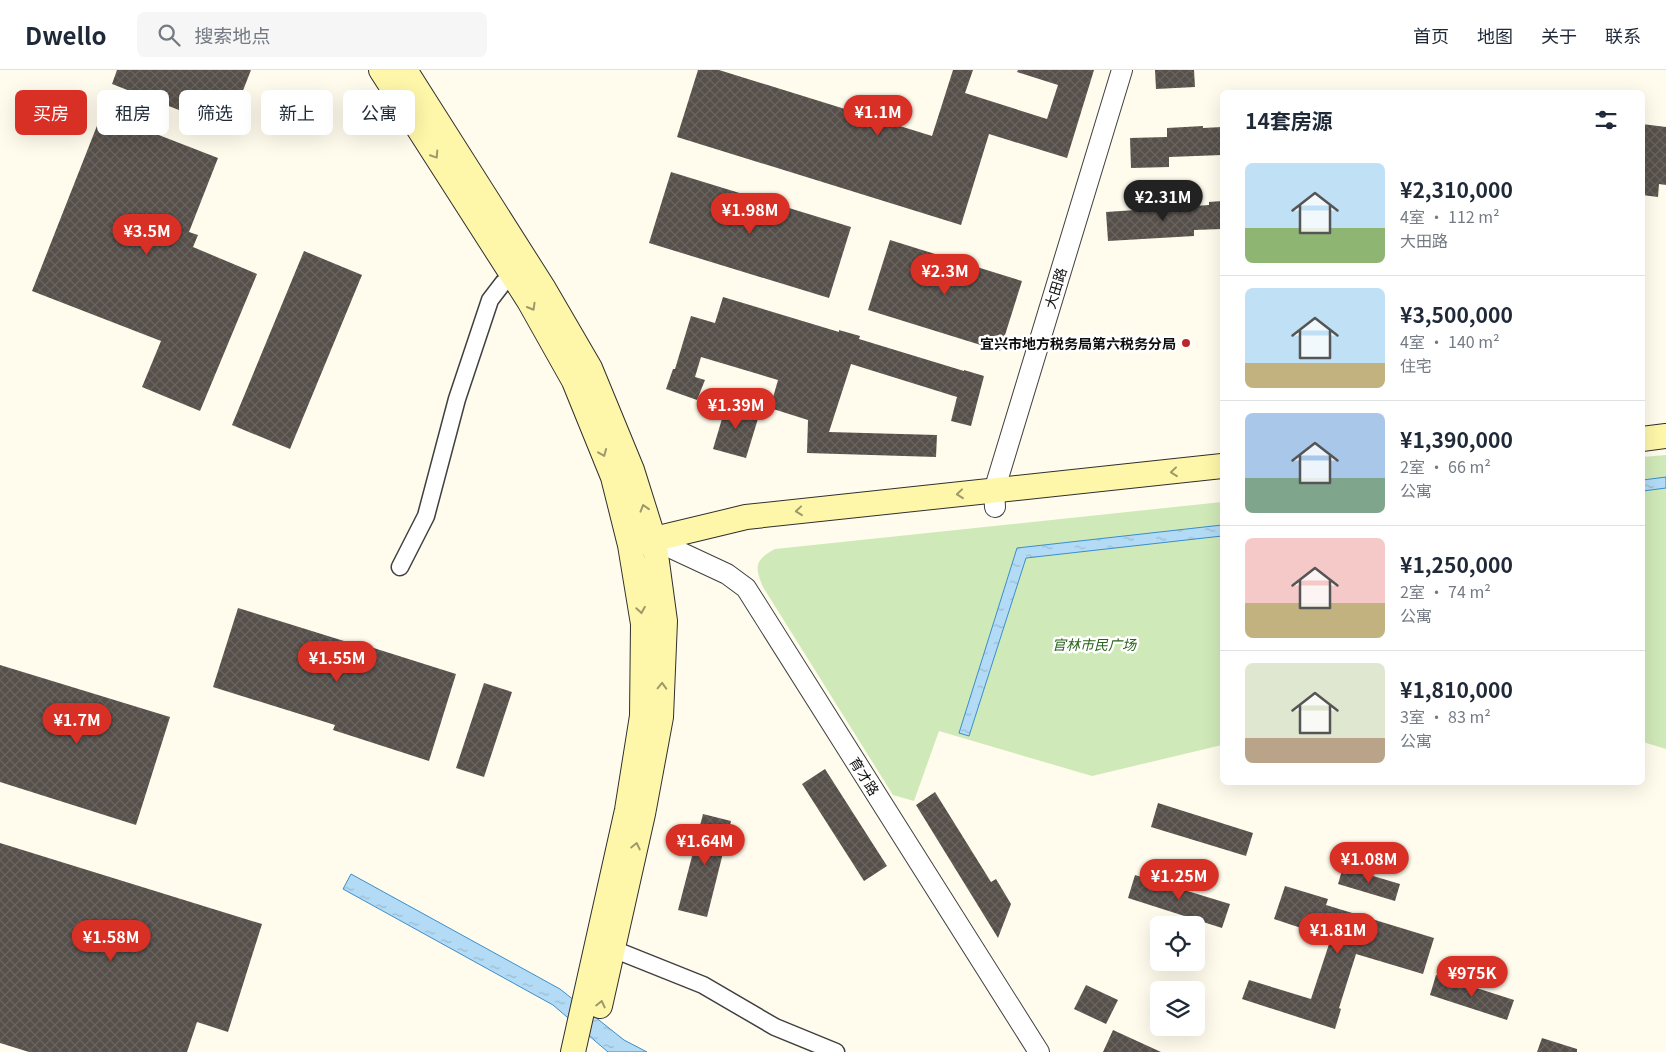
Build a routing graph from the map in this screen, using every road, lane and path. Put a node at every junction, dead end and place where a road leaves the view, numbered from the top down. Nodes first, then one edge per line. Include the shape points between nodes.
1 (381, 70) edge
2 (404, 70) edge
3 (1122, 70) edge
4 (513, 277) junction
5 (1666, 420) edge
6 (1645, 422) edge
7 (1666, 436) edge
8 (1645, 439) edge
9 (1220, 466) edge
10 (1220, 483) edge
11 (995, 499) junction
12 (654, 540) junction
13 (630, 545) junction
14 (400, 567) dead end
15 (613, 949) junction
16 (573, 1052) edge
17 (590, 1052) edge
18 (836, 1052) edge
19 (1039, 1052) edge

1 -> 4 main road
12 -> 2 main road via 632,470 590,368 544,289
3 - 11 street, 大田路
4 -> 13 main road via 574,381 613,477
4 - 14 street via 503,283 490,300 457,399 426,516
5 - 6 main road
7 - 8 main road
9 -> 11 main road
10 - 11 main road
11 - 12 main road via 746,517
12 - 13 main road
15 -> 12 main road via 661,717 664,621
12 - 19 street, 育才路 via 727,574 746,588
13 -> 16 main road via 643,624 642,716 627,810
17 -> 15 main road
15 - 18 street via 702,985 775,1027

